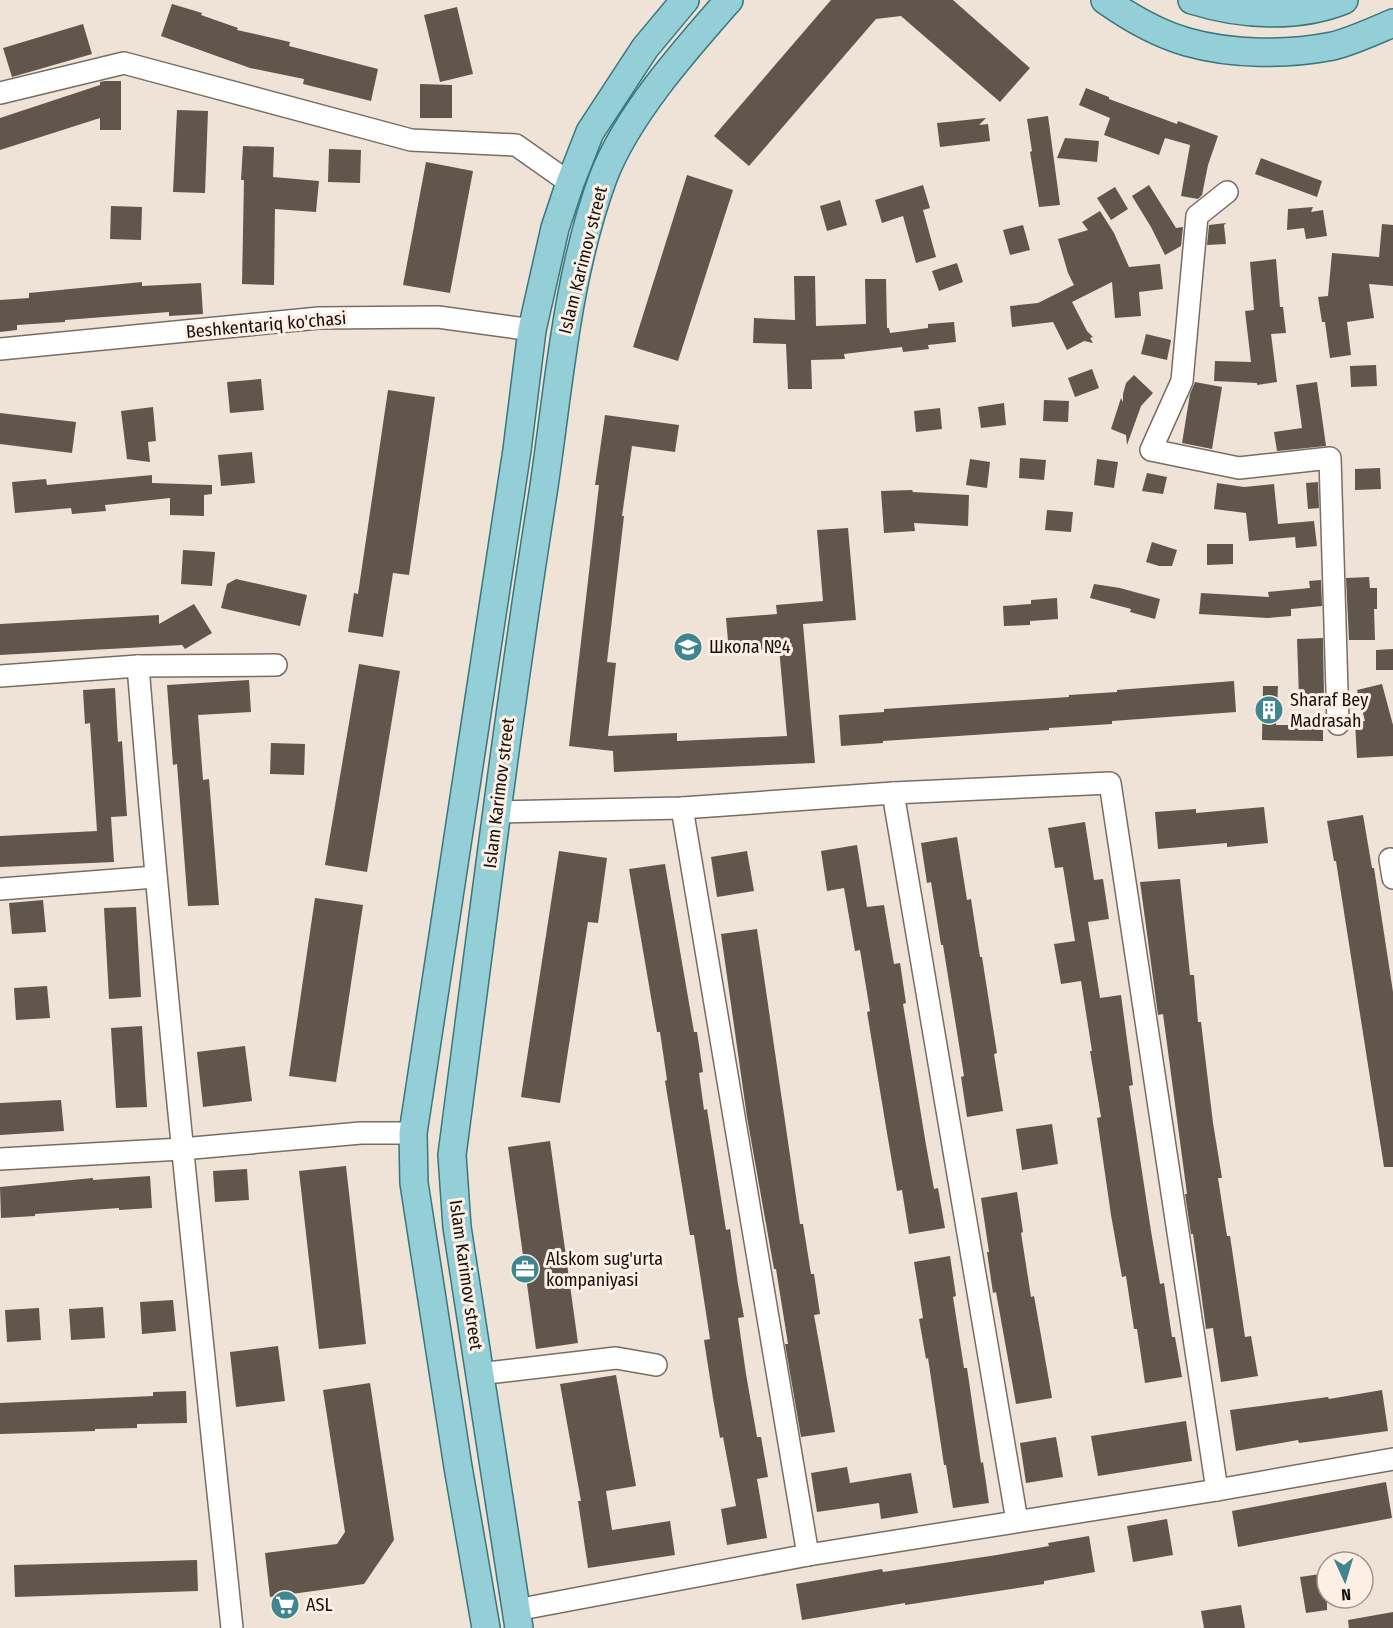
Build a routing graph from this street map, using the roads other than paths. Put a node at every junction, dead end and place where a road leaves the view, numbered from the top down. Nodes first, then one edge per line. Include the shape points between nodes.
1 (685, 0) edge
2 (729, 0) edge
3 (1105, 0) edge
4 (1192, 0) edge
5 (1344, 0) edge
6 (1393, 23) edge
7 (0, 93) edge
8 (570, 183) junction
9 (1227, 192) dead end
10 (531, 330) junction
11 (0, 349) edge
12 (276, 665) dead end
13 (138, 666) junction
14 (0, 676) edge
15 (1338, 724) dead end
16 (893, 793) junction
17 (682, 808) junction
18 (497, 812) junction
19 (155, 877) junction
20 (0, 889) edge
21 (413, 1133) junction
22 (182, 1149) junction
23 (0, 1159) edge
24 (656, 1365) dead end
25 (479, 1374) junction
26 (1393, 1460) edge
27 (1217, 1491) junction
28 (1017, 1521) junction
29 (808, 1555) junction
30 (518, 1619) edge
31 (232, 1628) edge
32 (486, 1628) edge

1 - 8 main road, Islam Karimov street via 645,48 590,132
2 - 18 main road, Islam Karimov street via 627,128 604,175 589,220 566,323
3 - 6 main road via 1148,26 1186,42 1224,49 1298,51 1335,45
4 - 5 main road via 1249,12 1292,11
7 - 8 street via 124,63 411,140 516,145
8 - 10 main road, Islam Karimov street
9 - 15 street via 1197,216 1182,381 1150,450 1239,468 1330,458
10 - 11 street, Beshkentariq ko'chasi via 438,317 319,318
10 - 21 main road, Islam Karimov street via 517,450
12 - 13 street
13 - 14 street
13 - 19 street
16 - 17 street
16 - 27 street via 1110,783
16 - 28 street
17 - 18 street
17 - 29 street
18 - 25 main road, Islam Karimov street via 452,1155 457,1227
19 - 20 street
19 - 22 street
21 - 22 street via 361,1133
21 - 32 main road, Islam Karimov street via 414,1183
22 - 23 street
22 - 31 street
24 - 25 street via 616,1358
25 - 30 main road, Islam Karimov street
26 - 27 street
27 - 28 street
28 - 29 street
29 - 30 street

